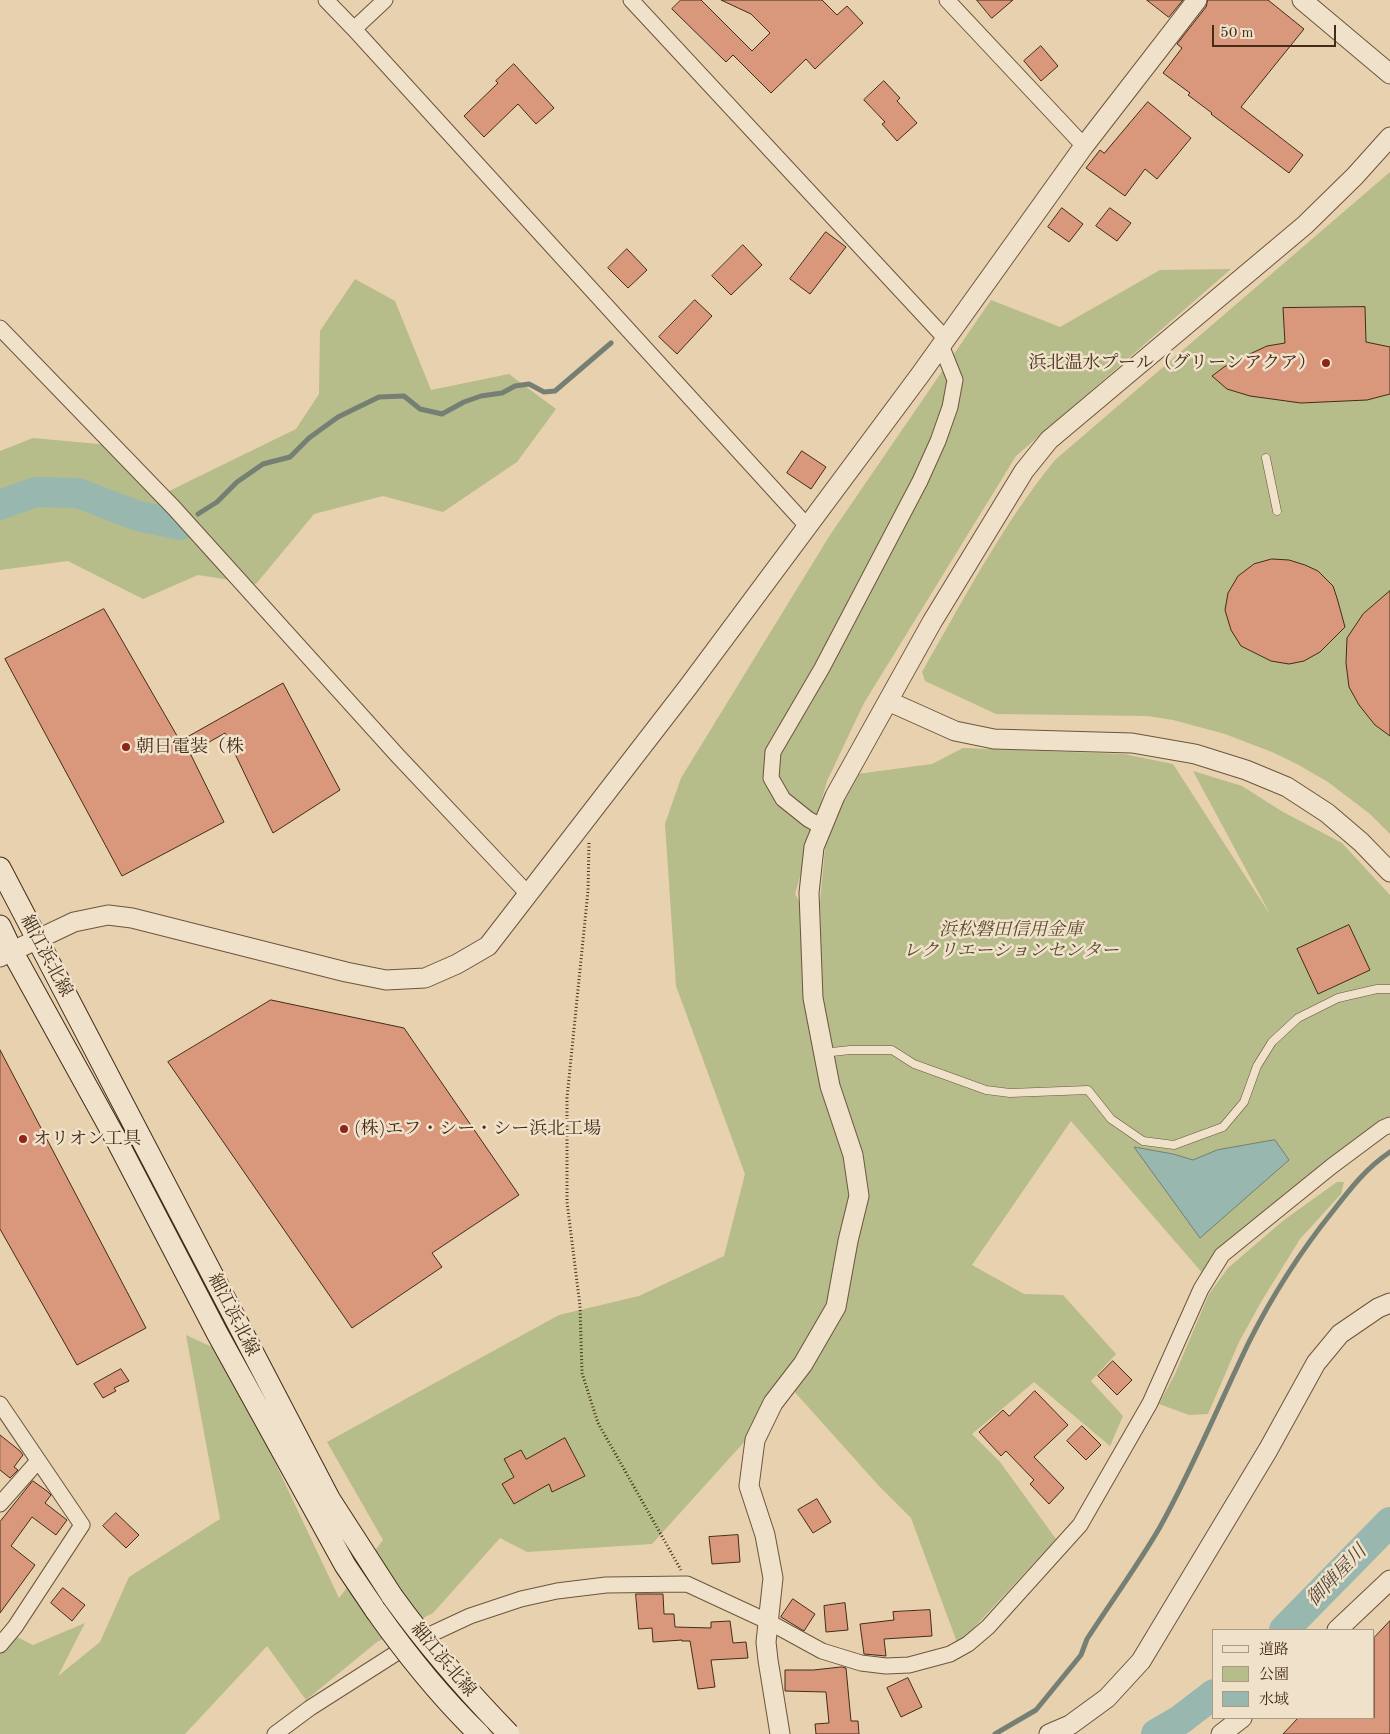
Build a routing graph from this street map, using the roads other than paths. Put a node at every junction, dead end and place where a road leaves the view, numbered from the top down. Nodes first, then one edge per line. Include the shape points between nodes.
1 (326, 0) edge
2 (385, 0) edge
3 (632, 0) edge
4 (947, 0) edge
5 (1197, 0) edge
6 (1302, 0) edge
7 (354, 29) junction
8 (1390, 74) edge
9 (1390, 137) edge
10 (1084, 146) junction
11 (0, 328) edge
12 (943, 342) junction
13 (1266, 458) dead end
14 (1277, 511) dead end
15 (807, 526) junction
16 (888, 701) junction
17 (822, 827) junction
18 (0, 868) edge
19 (1390, 872) edge
20 (528, 894) junction
21 (0, 926) edge
22 (36, 938) junction
23 (6, 954) edge
24 (1390, 989) edge
25 (823, 1053) junction
26 (1390, 1125) edge
27 (1390, 1303) edge
28 (0, 1404) edge
29 (38, 1461) junction
30 (0, 1504) edge
31 (1390, 1580) edge
32 (768, 1622) junction
33 (1338, 1629) edge
34 (0, 1644) edge
35 (1241, 1719) edge
36 (275, 1734) edge
37 (479, 1734) edge
38 (509, 1734) edge
39 (780, 1734) edge
40 (1049, 1734) edge
41 (1222, 1734) edge

1 - 7 street
2 - 7 street
3 - 12 street
4 - 10 street
5 - 10 street
6 - 8 street
7 - 15 street
9 - 16 street via 1305,224 1049,440 1000,508
10 - 12 street
11 - 20 street via 174,508 397,755
12 - 15 street
12 - 17 street via 955,380 938,441 822,668 773,752 771,778 783,799
13 - 14 lane
15 - 20 street
16 - 17 street via 834,796
16 - 19 street via 955,732 994,739 1132,743 1195,754 1246,770 1287,787 1328,813
17 - 25 street via 814,847 809,892 813,998
18 - 22 main road, 細江浜北線
20 - 22 street via 488,946 425,978 386,980 132,918 108,915 74,922
21 - 23 main road, 細江浜北線
22 - 23 street
22 - 38 main road, 細江浜北線, bridge via 330,1500 425,1642
23 - 37 main road, 細江浜北線, bridge via 117,1140 345,1565 410,1659
24 - 25 lane via 1338,998 1298,1018 1272,1042 1257,1066 1244,1102 1223,1127 1174,1144 1144,1141 1111,1119 1088,1090 986,1090 914,1064 892,1050
25 - 32 street via 830,1086 853,1155 859,1196 836,1307 803,1364 773,1403 755,1440 749,1486 765,1535 773,1578
26 - 32 street via 1332,1166 1222,1255 1200,1289 1150,1403 1080,1525 968,1644 929,1661 909,1666 886,1666 838,1657
27 - 40 street via 1340,1334 1316,1363 1268,1450 1141,1661 1107,1698 1070,1725
28 - 29 street
29 - 30 street
29 - 34 street via 82,1525 15,1627
31 - 33 street
32 - 36 street via 687,1584 606,1585 521,1599 470,1616 412,1643
32 - 39 street via 766,1642
35 - 41 street

